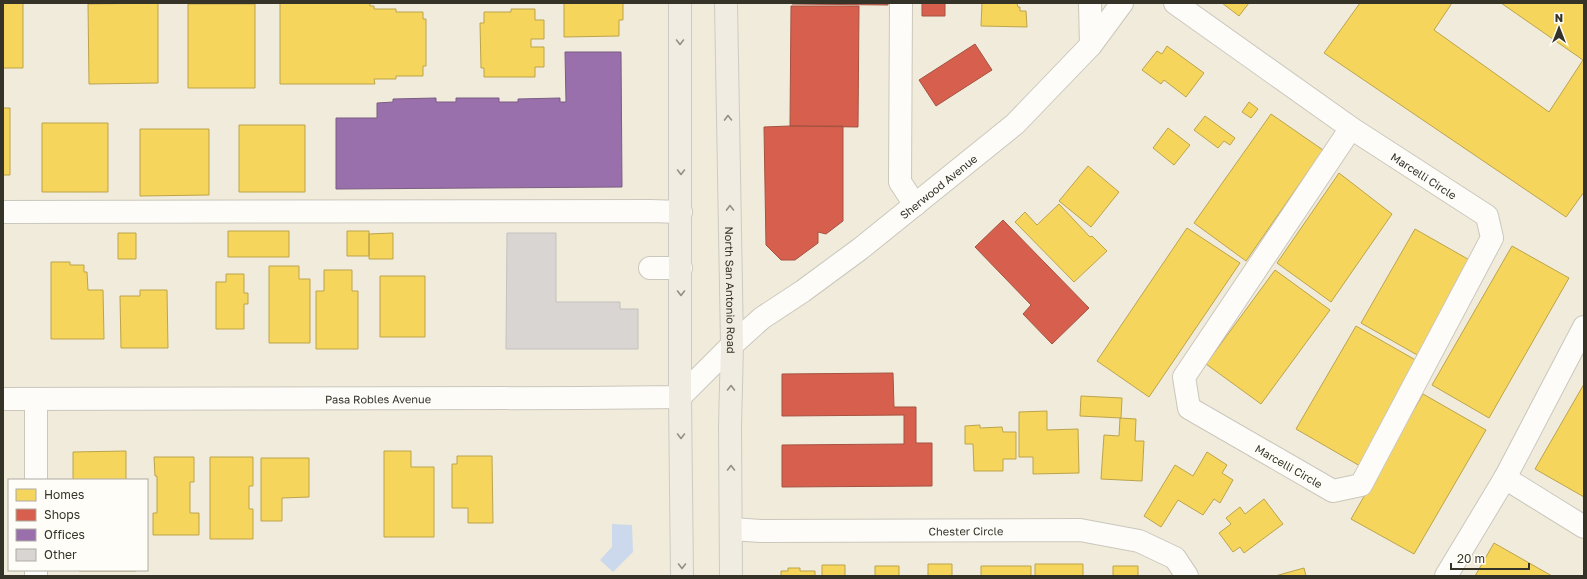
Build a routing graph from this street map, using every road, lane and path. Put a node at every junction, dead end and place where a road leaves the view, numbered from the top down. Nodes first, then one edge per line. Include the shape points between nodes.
1 (680, 3) edge
2 (726, 3) edge
3 (901, 3) edge
4 (1090, 3) edge
5 (1122, 3) edge
6 (1176, 3) edge
7 (1091, 45) junction
8 (1351, 128) junction
9 (915, 205) junction
10 (3, 212) edge
11 (681, 212) junction
12 (650, 268) dead end
13 (681, 268) junction
14 (1584, 327) edge
15 (732, 345) junction
16 (680, 397) junction
17 (3, 399) edge
18 (36, 399) junction
19 (1505, 478) junction
20 (36, 479) edge
21 (1584, 527) edge
22 (731, 529) junction
23 (682, 576) edge
24 (731, 576) edge
25 (1187, 576) edge
26 (1446, 576) edge

1 -> 11 main road
15 -> 2 main road, North San Antonio Road
3 - 9 street via 900,182
4 - 7 street
5 - 7 street, Sherwood Avenue
6 - 8 street, Marcelli Circle
7 - 9 street, Sherwood Avenue via 1015,124
8 - 8 street, Marcelli Circle via 1487,216 1492,238 1361,486 1333,491 1189,408 1184,377
9 - 15 street, Sherwood Avenue via 860,249 762,318
10 - 11 street
11 - 13 main road
12 - 13 street
13 -> 16 main road
14 - 19 street
15 - 16 street
22 -> 15 main road, North San Antonio Road
16 - 18 street, Pasa Robles Avenue
16 -> 23 main road
17 - 18 street, Pasa Robles Avenue
18 - 20 street
19 - 21 street
19 - 26 street
22 - 24 main road, North San Antonio Road
22 - 25 street, Chester Circle via 1080,530 1139,542 1175,558

